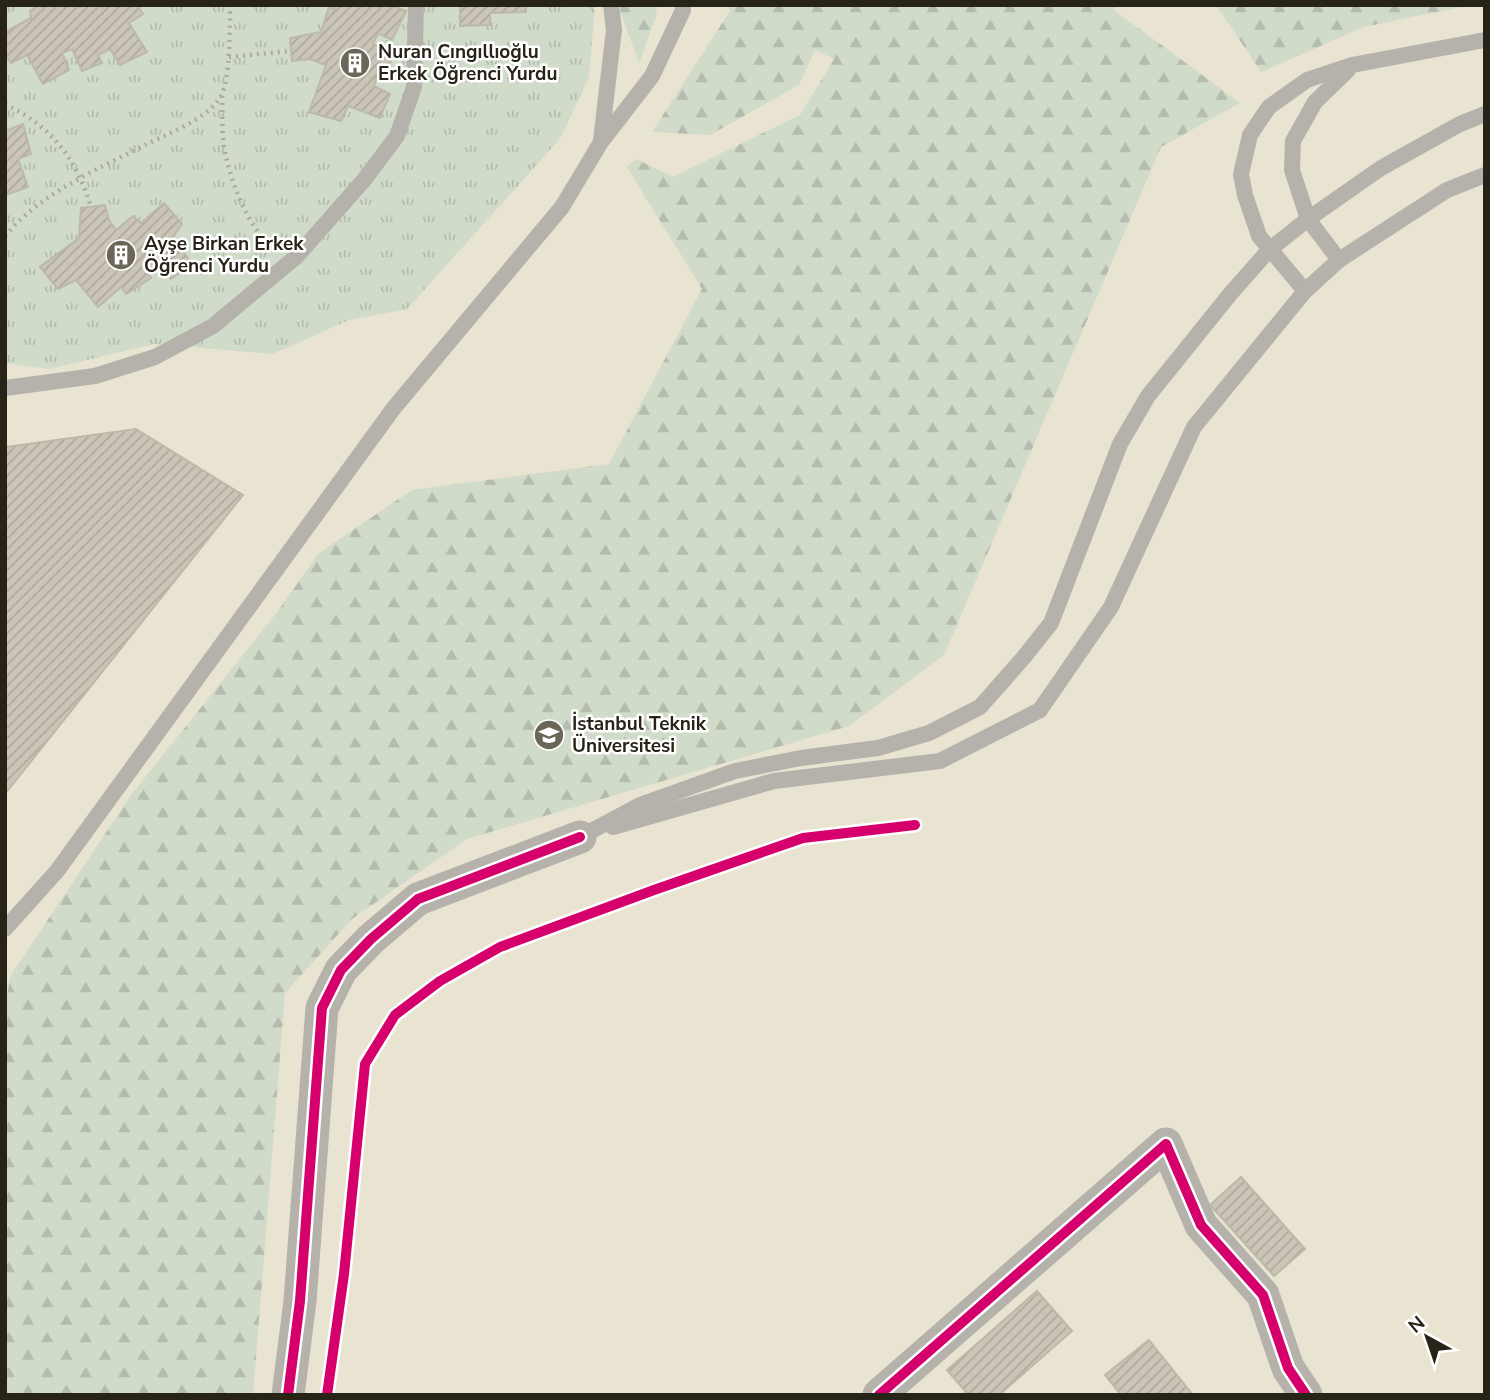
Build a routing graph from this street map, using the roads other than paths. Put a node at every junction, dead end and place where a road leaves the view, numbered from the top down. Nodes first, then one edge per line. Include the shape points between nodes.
1 (416, 5) edge
2 (611, 5) edge
3 (683, 5) edge
4 (1485, 40) edge
5 (1352, 65) junction
6 (1485, 114) edge
7 (601, 142) junction
8 (1485, 175) edge
9 (1308, 219) junction
10 (1269, 250) junction
11 (1339, 260) junction
12 (1305, 291) junction
13 (5, 388) edge
14 (580, 837) junction
15 (5, 929) edge
16 (288, 1395) edge
17 (879, 1395) edge
18 (1306, 1395) edge

1 - 13 lane via 414,87 397,136 297,256 213,326 155,357 95,376
2 - 7 lane via 614,30
3 - 7 lane via 652,76
4 - 5 lane
5 - 9 lane via 1315,102 1293,141 1292,170
5 - 10 lane via 1307,80 1269,107 1250,135 1241,174 1259,236
6 - 9 lane via 1381,169
7 - 15 lane via 562,207 393,409 57,871
8 - 11 lane via 1447,190
9 - 10 lane
9 - 11 lane
10 - 12 lane
10 - 14 lane via 1148,396 1120,444 1051,624 980,707 929,733 878,748 735,771 640,805
11 - 12 lane
12 - 14 lane via 1194,427 1111,607 1040,710 940,761 774,781
14 - 16 street via 418,899 341,970 322,1008 300,1301
17 - 18 street via 1166,1144 1201,1225 1263,1295 1288,1368

